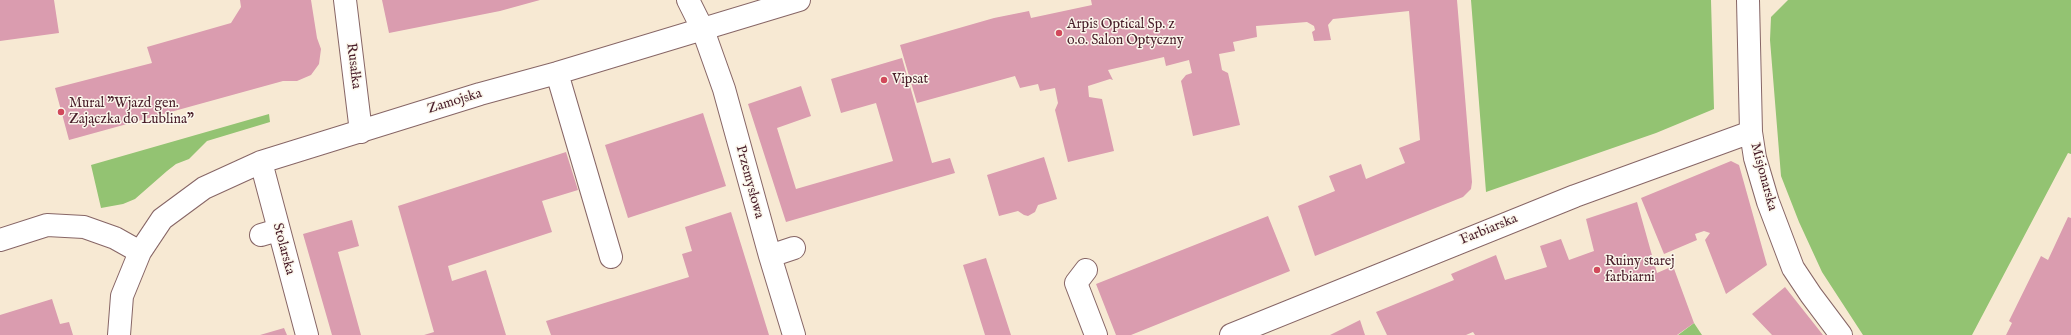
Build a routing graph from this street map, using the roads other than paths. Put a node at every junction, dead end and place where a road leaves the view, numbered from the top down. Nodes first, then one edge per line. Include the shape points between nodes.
1 (345, 0) edge
2 (688, 0) edge
3 (799, 0) edge
4 (1748, 0) edge
5 (703, 30) junction
6 (557, 73) junction
7 (361, 132) junction
8 (1751, 132) junction
9 (261, 162) junction
10 (0, 240) edge
11 (794, 248) dead end
12 (140, 252) junction
13 (770, 256) junction
14 (611, 257) dead end
15 (1086, 270) dead end
16 (118, 335) edge
17 (307, 335) edge
18 (794, 335) edge
19 (1096, 335) edge
20 (1231, 335) edge
21 (1841, 335) edge

1 - 7 street, Rusałka
2 - 5 street, Przemysłowa
3 - 5 street, Zamojska
4 - 8 street, Misjonarska
5 - 6 street, Zamojska
5 - 13 street, Przemysłowa via 724,89
6 - 7 street, Zamojska via 480,94
6 - 14 street
7 - 9 street, Zamojska
8 - 20 street, Farbiarska via 1575,196
8 - 21 street, Misjonarska via 1755,158 1768,202 1793,268
9 - 12 street, Zamojska via 204,188 184,202 162,219
9 - 17 street, Stolarska via 269,233
10 - 12 street via 47,225 84,226 115,238
11 - 13 street
12 - 16 street, Zamojska via 122,296
13 - 18 street, Przemysłowa
15 - 19 street via 1076,283

